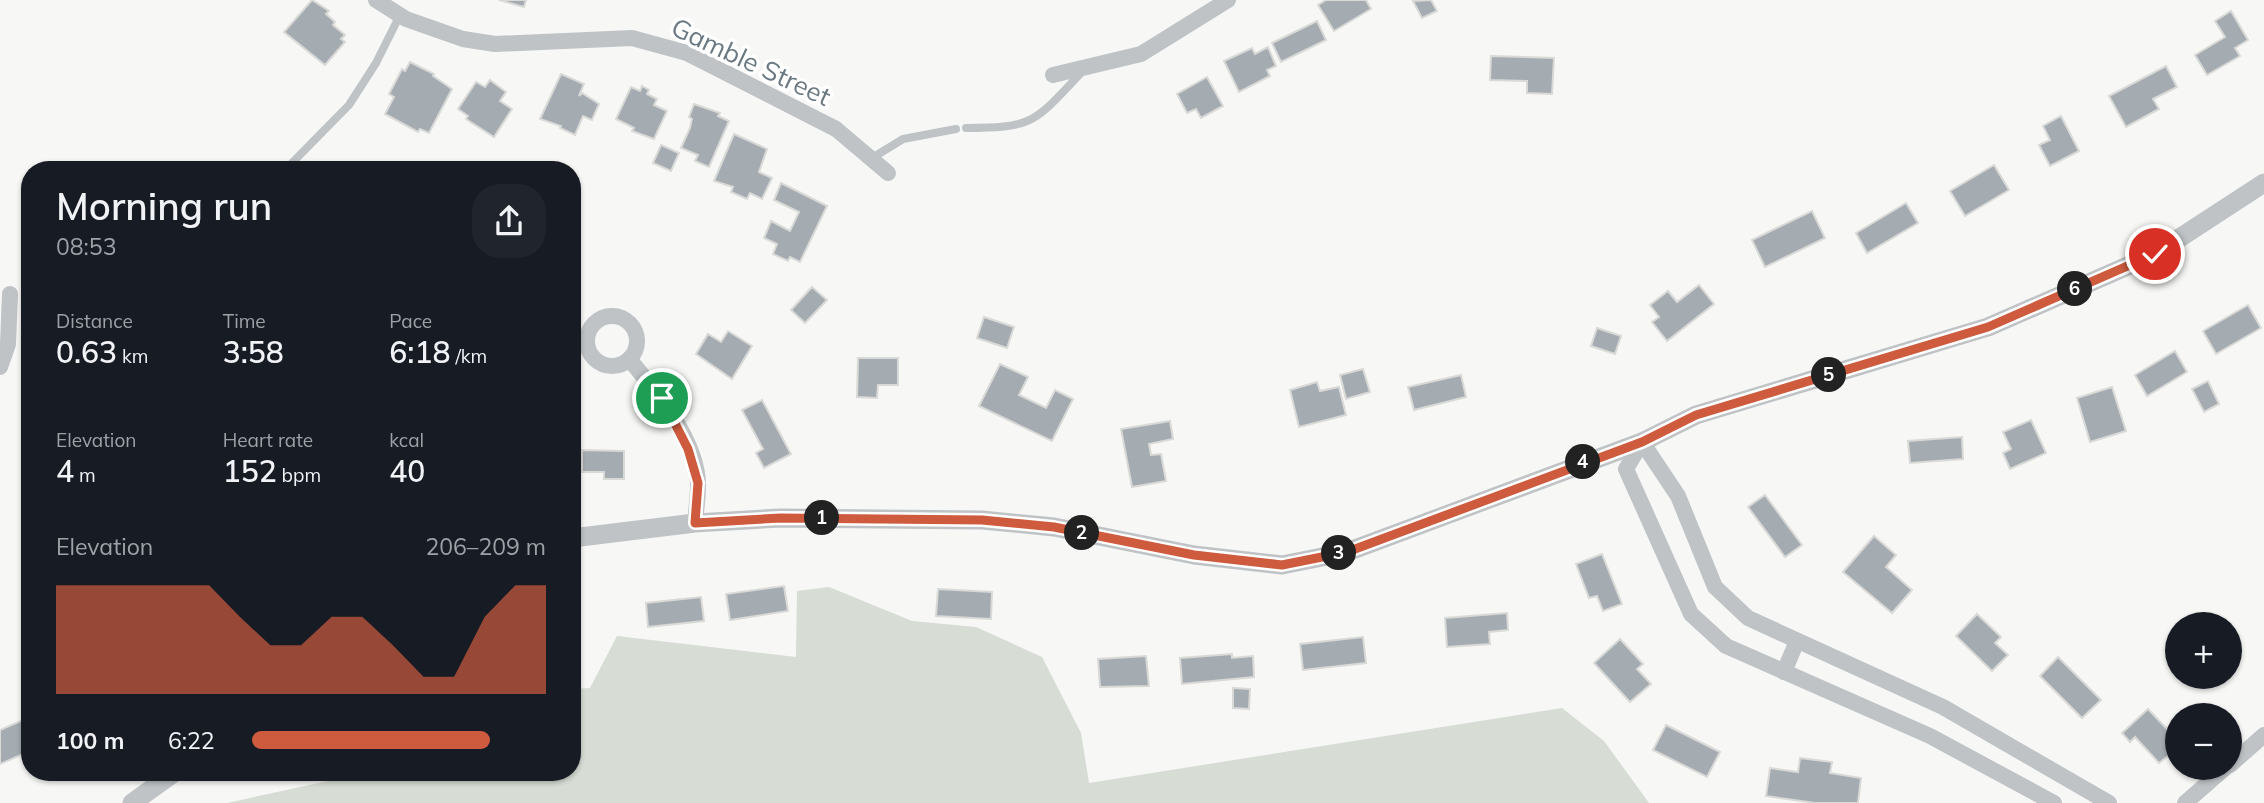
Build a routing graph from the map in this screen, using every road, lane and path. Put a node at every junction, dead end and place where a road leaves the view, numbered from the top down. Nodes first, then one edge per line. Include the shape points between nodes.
1 (376, 0) edge
2 (1228, 0) edge
3 (400, 15) junction
4 (1086, 67) junction
5 (1053, 75) dead end
6 (966, 128) dead end
7 (956, 129) dead end
8 (872, 158) junction
9 (294, 161) edge
10 (888, 173) dead end
11 (2264, 183) edge
12 (10, 294) dead end
13 (629, 359) dead end
14 (0, 367) edge
15 (1642, 442) junction
16 (695, 523) junction
17 (581, 537) edge
18 (1797, 641) junction
19 (1784, 673) junction
20 (1943, 707) junction
21 (2264, 735) edge
22 (1930, 736) junction
23 (2242, 754) edge
24 (2211, 780) edge
25 (163, 781) edge
26 (132, 803) edge
27 (2054, 803) edge
28 (2109, 803) edge
29 (2185, 803) edge

1 - 3 street, Gamble Street
2 - 4 street via 1141,54
3 - 8 street, Gamble Street via 432,31 495,44 609,37 657,44 707,63 836,128
3 - 9 lane via 349,105
4 - 5 street
4 - 6 lane via 1035,120 998,128
7 - 8 lane via 903,139
8 - 10 street, Gamble Street
11 - 15 street via 2155,254 1988,327 1696,415
12 - 14 street via 8,344
13 - 16 street via 662,398 688,449 698,483
15 - 16 street via 1347,552 1282,565 1194,555 1054,527 982,520 780,518
15 - 18 street via 1678,496 1714,587 1748,618
15 - 19 street via 1626,469 1691,614 1726,646
16 - 17 street
18 - 19 street
18 - 20 street
19 - 22 street
20 - 22 street
20 - 28 street
21 - 23 street
22 - 27 street
24 - 29 street
25 - 26 street

